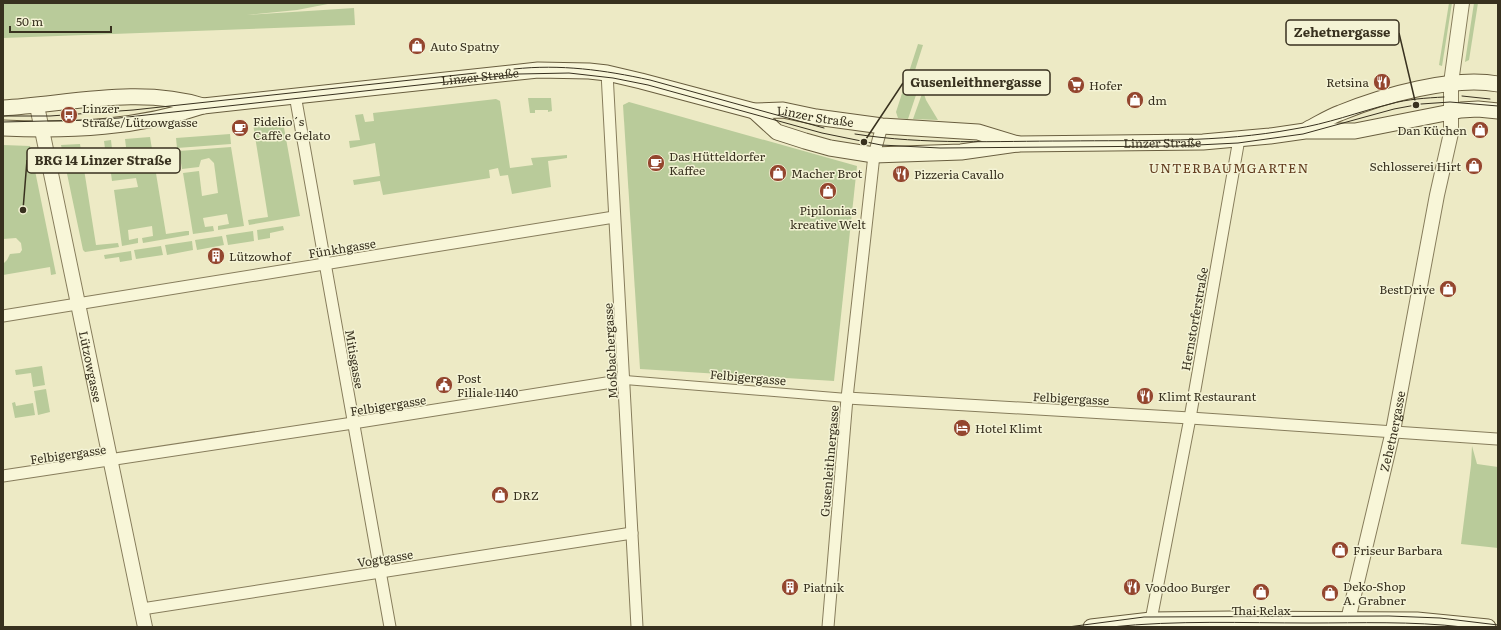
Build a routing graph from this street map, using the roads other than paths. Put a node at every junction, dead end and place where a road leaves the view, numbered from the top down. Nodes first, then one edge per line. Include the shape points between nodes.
1 (1462, 3) edge
2 (608, 73) junction
3 (1451, 83) junction
4 (1498, 84) edge
5 (295, 95) junction
6 (37, 106) junction
7 (203, 106) junction
8 (3, 108) edge
9 (1498, 111) edge
10 (754, 112) junction
11 (1451, 112) junction
12 (882, 126) junction
13 (3, 128) edge
14 (42, 130) junction
15 (1305, 131) junction
16 (1239, 139) junction
17 (1018, 144) junction
18 (874, 155) junction
19 (614, 216) junction
20 (325, 264) junction
21 (79, 304) junction
22 (3, 316) edge
23 (625, 380) junction
24 (847, 398) junction
25 (1190, 418) junction
26 (353, 423) junction
27 (1393, 431) junction
28 (1496, 439) dead end
29 (111, 460) junction
30 (3, 476) edge
31 (632, 533) junction
32 (380, 572) junction
33 (142, 609) junction
34 (1151, 620) junction
35 (1347, 623) edge
36 (1127, 624) edge
37 (146, 627) edge
38 (390, 627) edge
39 (637, 627) edge
40 (828, 627) edge
41 (1091, 627) edge
42 (1488, 627) edge

1 - 3 street, Zehetnergasse
2 - 5 main road, Linzer Straße via 538,70
2 - 10 main road, Linzer Straße
2 - 19 street, Moßbachergasse
3 - 4 main road, Linzer Straße
3 - 11 street, Zehetnergasse
3 - 15 main road, Linzer Straße via 1363,104
5 - 7 main road, Linzer Straße
5 - 20 street, Mitisgasse
6 - 7 main road, Linzer Straße via 136,96 182,99
6 - 8 main road, Linzer Straße
6 - 14 street, Lützowgasse
7 - 14 main road, Linzer Straße via 134,123
9 - 11 main road, Linzer Straße via 1478,109
10 - 12 main road, Linzer Straße via 783,110
10 - 18 main road, Linzer Straße via 777,132 824,146
11 - 15 main road, Linzer Straße via 1355,131
11 - 27 street, Zehetnergasse via 1451,133
12 - 17 main road, Linzer Straße via 978,132
12 - 18 street, Gusenleithnergasse
13 - 14 main road, Linzer Straße
14 - 21 street, Lützowgasse
15 - 16 main road, Linzer Straße
16 - 17 main road, Linzer Straße via 1196,142
16 - 25 street, Hernstorferstraße
17 - 18 main road, Linzer Straße via 961,152
18 - 24 street, Gusenleithnergasse
19 - 20 street, Fünkhgasse
19 - 23 street, Moßbachergasse
20 - 21 street, Fünkhgasse
20 - 26 street, Mitisgasse
21 - 22 street, Fünkhgasse
21 - 29 street, Lützowgasse
23 - 24 street, Felbigergasse
23 - 26 street, Felbigergasse
23 - 31 street, Moßbachergasse
24 - 25 street, Felbigergasse
24 - 40 street, Gusenleithnergasse
25 - 27 street, Felbigergasse
25 - 34 street, Hernstorferstraße
26 - 29 street, Felbigergasse
26 - 32 street, Mitisgasse
27 - 28 street, Felbigergasse
27 - 35 street, Zehetnergasse
29 - 30 street, Felbigergasse
29 - 33 street, Lützowgasse
31 - 32 street, Vogtgasse
31 - 39 street, Moßbachergasse
32 - 33 street, Vogtgasse
32 - 38 street, Mitisgasse
33 - 37 street, Lützowgasse
34 - 35 main road
34 - 36 main road
35 - 42 main road via 1418,620
36 - 41 main road

